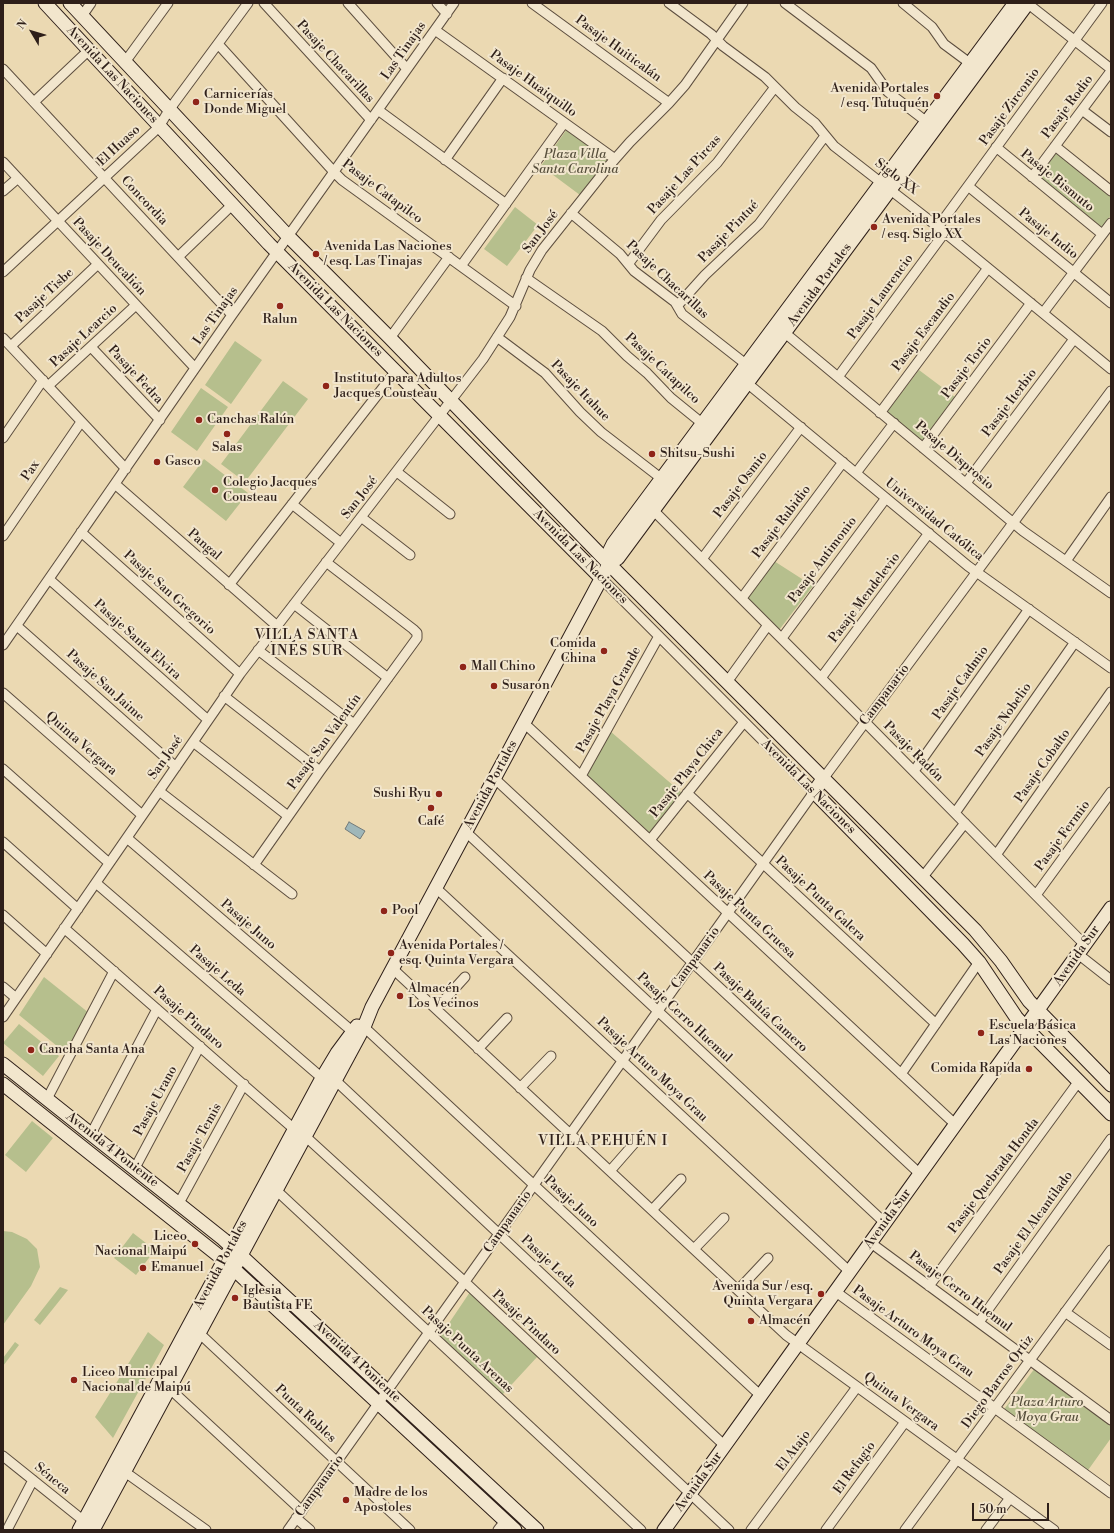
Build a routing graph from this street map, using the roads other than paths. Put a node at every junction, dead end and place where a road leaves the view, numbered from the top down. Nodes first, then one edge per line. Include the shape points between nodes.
1 (45, 3) edge
2 (70, 3) edge
3 (92, 3) edge
4 (168, 3) edge
5 (248, 3) edge
6 (264, 3) edge
7 (348, 3) edge
8 (437, 3) edge
9 (454, 3) edge
10 (532, 3) edge
11 (669, 3) edge
12 (743, 3) edge
13 (785, 3) edge
14 (903, 3) edge
15 (1015, 3) edge
16 (1028, 3) edge
17 (1102, 3) edge
18 (447, 14) junction
19 (82, 16) junction
20 (435, 30) junction
21 (717, 40) junction
22 (1075, 40) junction
23 (218, 44) junction
24 (89, 50) junction
25 (125, 62) junction
26 (975, 67) junction
27 (3, 69) edge
28 (407, 69) junction
29 (1111, 70) edge
30 (503, 78) junction
31 (775, 86) junction
32 (34, 102) junction
33 (669, 103) junction
34 (169, 110) junction
35 (378, 110) junction
36 (1082, 110) junction
37 (371, 120) junction
38 (927, 122) junction
39 (564, 123) junction
40 (159, 126) junction
41 (1111, 132) edge
42 (825, 136) junction
43 (1055, 146) junction
44 (996, 147) junction
45 (615, 159) junction
46 (445, 160) junction
47 (3, 162) edge
48 (334, 172) junction
49 (1032, 177) junction
50 (18, 178) junction
51 (104, 178) junction
52 (886, 186) junction
53 (968, 186) junction
54 (3, 191) edge
55 (1111, 191) edge
56 (506, 204) junction
57 (232, 205) junction
58 (571, 213) junction
59 (58, 221) junction
60 (1111, 223) edge
61 (941, 229) junction
62 (1102, 234) junction
63 (288, 236) junction
64 (277, 252) junction
65 (178, 257) junction
66 (449, 257) junction
67 (629, 263) junction
68 (98, 264) junction
69 (461, 266) junction
70 (988, 268) junction
71 (3, 272) edge
72 (1074, 272) junction
73 (526, 278) junction
74 (1111, 302) edge
75 (1031, 303) junction
76 (136, 305) junction
77 (678, 305) junction
78 (516, 306) junction
79 (1043, 313) junction
80 (232, 315) junction
81 (784, 333) junction
82 (497, 337) junction
83 (3, 338) edge
84 (390, 338) junction
85 (1074, 338) junction
86 (10, 346) junction
87 (92, 347) junction
88 (747, 365) junction
89 (196, 368) junction
90 (1111, 369) edge
91 (396, 371) junction
92 (838, 377) junction
93 (46, 383) junction
94 (747, 384) junction
95 (1111, 391) edge
96 (451, 401) junction
97 (880, 413) junction
98 (440, 415) junction
99 (160, 420) junction
100 (81, 422) junction
101 (894, 423) junction
102 (703, 424) junction
103 (800, 427) junction
104 (3, 438) edge
105 (923, 448) junction
106 (843, 462) junction
107 (126, 469) junction
108 (397, 472) junction
109 (856, 473) junction
110 (662, 479) junction
111 (966, 483) junction
112 (115, 484) junction
113 (1111, 497) edge
114 (886, 498) junction
115 (292, 504) junction
116 (654, 510) junction
117 (450, 514) dead end
118 (361, 517) junction
119 (1013, 522) junction
120 (81, 532) junction
121 (929, 533) junction
122 (3, 536) edge
123 (341, 543) junction
124 (410, 555) dead end
125 (702, 559) junction
126 (1066, 561) junction
127 (326, 562) junction
128 (609, 564) junction
129 (977, 572) junction
130 (601, 578) junction
131 (49, 579) junction
132 (229, 584) junction
133 (1111, 593) edge
134 (742, 598) junction
135 (294, 604) junction
136 (1029, 609) junction
137 (768, 624) junction
138 (17, 626) junction
139 (277, 626) junction
140 (659, 636) junction
141 (782, 638) junction
142 (1075, 642) junction
143 (3, 645) edge
144 (258, 650) junction
145 (1110, 664) edge
146 (240, 674) junction
147 (388, 678) junction
148 (821, 678) junction
149 (727, 682) junction
150 (1111, 692) edge
151 (3, 693) edge
152 (224, 696) junction
153 (747, 702) junction
154 (736, 714) junction
155 (208, 720) junction
156 (744, 722) junction
157 (865, 722) junction
158 (524, 723) junction
159 (354, 724) junction
160 (193, 742) junction
161 (176, 767) junction
162 (3, 769) edge
163 (320, 770) junction
164 (914, 771) junction
165 (581, 776) junction
166 (494, 778) junction
167 (823, 779) junction
168 (159, 791) junction
169 (814, 792) junction
170 (1111, 792) edge
171 (687, 793) junction
172 (955, 813) junction
173 (142, 815) junction
174 (288, 816) junction
175 (965, 823) junction
176 (466, 832) junction
177 (126, 838) junction
178 (650, 840) junction
179 (3, 842) edge
180 (996, 855) junction
181 (109, 863) junction
182 (763, 863) junction
183 (254, 865) junction
184 (922, 878) junction
185 (96, 883) junction
186 (436, 888) junction
187 (292, 894) dead end
188 (1036, 896) junction
189 (1111, 908) edge
190 (78, 909) junction
191 (728, 913) junction
192 (3, 915) edge
193 (64, 928) junction
194 (1081, 950) junction
195 (47, 954) junction
196 (692, 962) junction
197 (979, 962) junction
198 (393, 969) junction
199 (114, 971) junction
200 (465, 977) dead end
201 (1111, 980) edge
202 (3, 987) edge
203 (16, 998) junction
204 (157, 1009) junction
205 (436, 1009) junction
206 (1038, 1011) junction
207 (657, 1012) junction
208 (3, 1017) edge
209 (507, 1018) dead end
210 (936, 1024) junction
211 (1026, 1028) junction
212 (358, 1030) junction
213 (200, 1046) junction
214 (478, 1049) junction
215 (551, 1056) dead end
216 (622, 1061) junction
217 (3, 1064) edge
218 (901, 1074) junction
219 (322, 1078) junction
220 (335, 1080) junction
221 (1079, 1081) junction
222 (3, 1084) edge
223 (244, 1084) junction
224 (1111, 1085) edge
225 (520, 1088) junction
226 (47, 1099) junction
227 (1111, 1114) edge
228 (956, 1125) junction
229 (300, 1132) junction
230 (91, 1134) junction
231 (570, 1134) junction
232 (638, 1139) dead end
233 (1111, 1139) edge
234 (134, 1168) junction
235 (610, 1171) junction
236 (920, 1174) junction
237 (681, 1179) dead end
238 (534, 1185) junction
239 (276, 1190) junction
240 (179, 1203) junction
241 (652, 1210) junction
242 (724, 1218) dead end
243 (885, 1223) junction
244 (499, 1234) junction
245 (871, 1243) junction
246 (232, 1246) junction
247 (694, 1249) junction
248 (1111, 1250) edge
249 (242, 1255) junction
250 (768, 1258) dead end
251 (224, 1260) junction
252 (234, 1269) junction
253 (850, 1272) junction
254 (465, 1282) junction
255 (929, 1286) junction
256 (738, 1290) junction
257 (836, 1292) junction
258 (1065, 1312) junction
259 (979, 1322) junction
260 (429, 1332) junction
261 (199, 1333) junction
262 (798, 1344) junction
263 (1111, 1345) edge
264 (1030, 1361) junction
265 (857, 1387) junction
266 (169, 1388) junction
267 (388, 1391) junction
268 (761, 1396) junction
269 (379, 1403) junction
270 (995, 1408) junction
271 (1111, 1420) edge
272 (905, 1422) junction
273 (725, 1446) junction
274 (3, 1456) edge
275 (958, 1459) junction
276 (337, 1462) junction
277 (125, 1472) junction
278 (33, 1480) junction
279 (1111, 1493) edge
280 (690, 1494) junction
281 (1010, 1498) junction
282 (299, 1515) junction
283 (501, 1525) edge
284 (194, 1526) edge
285 (86, 1527) edge
286 (7, 1530) edge
287 (206, 1530) edge
288 (288, 1530) edge
289 (310, 1530) edge
290 (410, 1530) edge
291 (515, 1530) edge
292 (537, 1530) edge
293 (641, 1530) edge
294 (664, 1530) edge
295 (729, 1530) edge
296 (751, 1530) edge
297 (826, 1530) edge
298 (905, 1530) edge
299 (986, 1530) edge
300 (1054, 1530) edge

1 - 24 street, Avenida Las Naciones
2 - 19 street, Avenida Las Naciones
3 - 19 street
4 - 25 street
5 - 23 street, El Huaso
6 - 37 street, Pasaje Chacarillas
7 - 28 street
8 - 18 street
9 - 18 street, Las Tinajas
10 - 33 street, Pasaje Huiticalán
11 - 21 street, Siglo XX
12 - 21 street, San José
13 - 38 street via 871,68 888,92
14 - 26 street via 932,27 944,44
15 - 26 street, Avenida Portales
16 - 22 street
16 - 26 street, Avenida Portales
17 - 22 street, Pasaje Zirconio
18 - 20 street, Las Tinajas
19 - 25 street, Avenida Las Naciones
20 - 28 street, Las Tinajas
20 - 30 street, Pasaje Huaiquillo
21 - 31 street, Siglo XX
21 - 33 street, San José
22 - 29 street
22 - 44 street, Pasaje Zirconio
23 - 34 street, El Huaso
23 - 48 street, Pasaje Catapilco
24 - 32 street
24 - 40 street, Avenida Las Naciones
25 - 34 street, Avenida Las Naciones
26 - 38 street, Avenida Portales
26 - 52 street, Avenida Portales
27 - 32 street, Concordia
28 - 35 street, Las Tinajas
29 - 36 street, Pasaje Rodio
30 - 39 street, Pasaje Huaiquillo
30 - 46 street
31 - 42 street, Siglo XX via 815,123
31 - 67 street, Pasaje Las Pircas via 717,163 661,220
32 - 51 street, Concordia
33 - 45 street, San José
34 - 40 street, El Huaso
34 - 63 street, Avenida Las Naciones
35 - 37 street, Las Tinajas
35 - 46 street, Pasaje Chacarillas
36 - 41 street
36 - 43 street, Pasaje Rodio
37 - 48 street, Las Tinajas
38 - 52 street, Avenida Portales
39 - 45 street, Pasaje Huaiquillo
39 - 56 street
40 - 51 street, El Huaso
40 - 57 street, Avenida Las Naciones
42 - 52 street, Siglo XX via 834,146
42 - 77 street, Pasaje Pintué via 759,224 704,276
43 - 49 street, Pasaje Rodio
43 - 55 street
44 - 49 street, Pasaje Bismuto
44 - 53 street, Pasaje Zirconio
45 - 58 street, San José
46 - 56 street, Pasaje Chacarillas
47 - 50 street, Pasaje Deucalión
48 - 63 street, Las Tinajas
48 - 66 street, Pasaje Catapilco
49 - 62 street, Pasaje Bismuto
50 - 54 street
50 - 59 street, Pasaje Deucalión
51 - 59 street, El Huaso
51 - 65 street, Concordia
52 - 61 street, Siglo XX
52 - 81 street, Avenida Portales
52 - 88 street, Avenida Portales
53 - 61 street, Pasaje Zirconio
53 - 72 street, Pasaje Indio
56 - 69 street
57 - 64 street, Avenida Las Naciones
57 - 65 street
58 - 67 street, Pasaje Chacarillas
58 - 73 street, San José via 537,256
59 - 68 street, Pasaje Deucalión
59 - 71 street, El Huaso
60 - 62 street
61 - 70 street, Siglo XX
61 - 92 street, Pasaje Laurencio
62 - 72 street
63 - 64 street, Las Tinajas
63 - 84 street, Avenida Las Naciones
64 - 80 street, Las Tinajas
64 - 91 street, Avenida Las Naciones
65 - 80 street, Concordia
66 - 69 street, Pasaje Catapilco
66 - 84 street
67 - 77 street, Pasaje Chacarillas via 634,270
68 - 76 street, Pasaje Deucalión
68 - 86 street, Pasaje Tisbe
69 - 78 street, Pasaje Catapilco
70 - 75 street, Siglo XX
70 - 97 street, Pasaje Escandio
72 - 74 street, Pasaje Indio
72 - 79 street
73 - 78 street, San José
73 - 102 street, Pasaje Catapilco via 602,331 671,398
75 - 79 street, Siglo XX
75 - 105 street, Pasaje Torio
76 - 87 street, Pasaje Learcio
76 - 89 street, Pasaje Deucalión
77 - 88 street, Pasaje Chacarillas via 682,314
78 - 82 street, San José
79 - 85 street, Siglo XX
80 - 89 street, Las Tinajas
81 - 92 street, Pasaje Disprosio
81 - 94 street, Avenida Portales
82 - 96 street, San José
82 - 110 street, Pasaje Itahue via 545,373 601,432
83 - 86 street
84 - 96 street, Avenida Las Naciones
85 - 90 street, Siglo XX
85 - 111 street, Pasaje Iterbio
86 - 93 street
87 - 93 street, Pasaje Learcio
87 - 99 street, Pasaje Fedra
88 - 102 street, Avenida Portales
89 - 99 street, Las Tinajas
91 - 98 street, Avenida Las Naciones
91 - 115 street
92 - 97 street, Pasaje Disprosio
93 - 100 street
93 - 104 street, Pasaje Learcio
94 - 103 street, Universidad Católica
94 - 116 street, Avenida Portales
95 - 119 street, Campanario
96 - 98 street, San José
96 - 128 street, Avenida Las Naciones
97 - 101 street, Pasaje Disprosio
98 - 108 street, San José
98 - 130 street, Avenida Las Naciones
99 - 107 street, Las Tinajas
100 - 107 street
100 - 122 street, Pax
101 - 105 street, Pasaje Disprosio
101 - 109 street
102 - 110 street, Avenida Portales
103 - 106 street, Universidad Católica
103 - 125 street, Pasaje Osmio
105 - 111 street, Pasaje Disprosio
106 - 109 street, Universidad Católica
106 - 134 street, Pasaje Rubidio
107 - 112 street, Las Tinajas
108 - 117 street
108 - 118 street, San José
109 - 114 street, Universidad Católica
110 - 128 street, Avenida Portales via 613,544
111 - 119 street, Pasaje Disprosio
112 - 120 street, Las Tinajas
112 - 132 street, Pangal
113 - 126 street
114 - 121 street, Universidad Católica
114 - 141 street, Pasaje Antimonio
115 - 123 street
115 - 132 street
116 - 125 street, Pasaje Radón
116 - 128 street, Avenida Portales via 618,558
118 - 123 street, San José
118 - 124 street
119 - 126 street, Pasaje Disprosio
119 - 129 street, Campanario
120 - 131 street, Las Tinajas
120 - 146 street, Pasaje San Gregorio
121 - 129 street, Universidad Católica
121 - 148 street, Pasaje Mendelevio
123 - 127 street, San José
125 - 134 street, Pasaje Radón
126 - 133 street, Pasaje Disprosio
127 - 135 street, San José
127 - 147 street, Pasaje San Valentín via 413,629 417,636 415,643
128 - 130 street, Avenida Portales
128 - 149 street, Avenida Las Naciones
129 - 136 street, Universidad Católica
129 - 157 street, Campanario
130 - 140 street, Avenida Las Naciones
130 - 158 street, Avenida Portales
131 - 138 street, Las Tinajas
131 - 155 street, Pasaje Santa Elvira
132 - 139 street, Pangal
134 - 137 street, Pasaje Radón
135 - 139 street, San José
135 - 147 street
136 - 142 street, Universidad Católica
136 - 164 street, Pasaje Cadmio
137 - 141 street, Pasaje Radón
137 - 149 street
138 - 143 street, Las Tinajas
138 - 161 street, Pasaje San Jaime
139 - 144 street, San José
140 - 154 street, Avenida Las Naciones
140 - 165 street, Pasaje Playa Grande
141 - 148 street, Pasaje Radón
142 - 145 street, Universidad Católica
142 - 172 street, Pasaje Nobelio
144 - 146 street, San José
144 - 159 street
146 - 152 street, San José
147 - 159 street, Pasaje San Valentín
148 - 157 street, Pasaje Radón
149 - 153 street, Avenida Las Naciones
150 - 180 street, Pasaje Cobalto
151 - 173 street, Quinta Vergara
152 - 155 street, San José
152 - 163 street
153 - 154 street
153 - 167 street, Avenida Las Naciones
154 - 156 street, Avenida Las Naciones
155 - 160 street, San José
156 - 169 street, Avenida Las Naciones
156 - 171 street, Pasaje Playa Chica
157 - 164 street, Pasaje Radón
157 - 167 street, Campanario
158 - 165 street, Pasaje Punta Gruesa
158 - 166 street, Avenida Portales
159 - 163 street, Pasaje San Valentín
160 - 161 street, San José
160 - 174 street
161 - 168 street, San José
162 - 181 street
163 - 174 street, Pasaje San Valentín
164 - 172 street, Pasaje Radón
165 - 178 street, Pasaje Punta Gruesa
166 - 176 street, Avenida Portales
166 - 196 street, Pasaje Bahía Camero
167 - 169 street, Campanario
167 - 184 street, Avenida Las Naciones
168 - 173 street, San José
168 - 183 street
169 - 182 street, Campanario
169 - 197 street, Avenida Las Naciones
170 - 188 street, Pasaje Fermio
171 - 178 street, Pasaje Playa Chica
171 - 182 street, Pasaje Punta Galera
172 - 175 street, Pasaje Radón
173 - 177 street, San José
174 - 183 street, Pasaje San Valentín
175 - 180 street, Pasaje Radón
175 - 184 street
176 - 186 street, Avenida Portales
176 - 207 street, Pasaje Cerro Huemul
177 - 181 street, San José
177 - 212 street, Pasaje Juno
178 - 191 street, Pasaje Punta Gruesa
179 - 190 street
180 - 188 street, Pasaje Radón
181 - 185 street, San José
182 - 191 street, Campanario
182 - 210 street, Pasaje Punta Galera
183 - 187 street
184 - 206 street, Avenida Las Naciones via 986,942
185 - 190 street, San José
185 - 219 street, Pasaje Leda
186 - 198 street, Avenida Portales
186 - 216 street, Pasaje Arturo Moya Grau
188 - 194 street, Pasaje Radón
189 - 194 street, Avenida Sur
190 - 193 street, San José
191 - 196 street, Campanario
191 - 218 street, Pasaje Punta Gruesa
192 - 195 street
193 - 195 street, San José
193 - 199 street, Pasaje Pindaro
194 - 201 street, Pasaje Radón
194 - 206 street, Avenida Sur
195 - 203 street, San José
196 - 207 street, Campanario
196 - 236 street, Pasaje Bahía Camero
197 - 210 street
197 - 211 street, Avenida Las Naciones
198 - 205 street, Quinta Vergara
198 - 212 street, Avenida Portales
199 - 204 street, Pasaje Pindaro
199 - 226 street
200 - 205 street
202 - 203 street
203 - 208 street, San José
204 - 213 street, Pasaje Pindaro
204 - 230 street
205 - 214 street, Quinta Vergara
206 - 211 street, Avenida Sur
206 - 224 street, Avenida Las Naciones
207 - 216 street, Campanario
207 - 243 street, Pasaje Cerro Huemul
209 - 214 street
210 - 218 street
211 - 221 street, Avenida Las Naciones
211 - 228 street, Avenida Sur
212 - 219 street, Avenida Portales via 337,1053
212 - 220 street, Avenida Portales
212 - 238 street, Pasaje Juno
213 - 223 street, Pasaje Pindaro
213 - 234 street, Pasaje Urano
214 - 225 street, Quinta Vergara
215 - 225 street
216 - 231 street, Campanario
216 - 253 street, Pasaje Arturo Moya Grau
217 - 226 street, Avenida 4 Poniente
218 - 228 street, Pasaje Punta Gruesa
219 - 229 street, Avenida Portales
220 - 229 street, Avenida Portales
220 - 244 street, Pasaje Leda
221 - 227 street, Avenida Las Naciones
221 - 255 street, Pasaje Quebrada Honda
222 - 251 street, Avenida 4 Poniente
223 - 229 street, Pasaje Pindaro
223 - 240 street, Pasaje Temis
225 - 231 street, Quinta Vergara
226 - 230 street, Avenida 4 Poniente
228 - 236 street, Avenida Sur
229 - 239 street, Avenida Portales
229 - 246 street, Avenida Portales
229 - 254 street, Pasaje Pindaro
230 - 234 street, Avenida 4 Poniente
231 - 235 street, Quinta Vergara
231 - 238 street, Campanario
232 - 235 street
233 - 259 street, Pasaje El Alcantilado
234 - 240 street, Avenida 4 Poniente
235 - 241 street, Quinta Vergara
236 - 243 street, Avenida Sur
237 - 241 street
238 - 244 street, Campanario
238 - 268 street, Pasaje Juno
239 - 249 street, Avenida Portales
239 - 260 street, Pasaje Punta Arenas
240 - 246 street, Avenida 4 Poniente
241 - 247 street, Quinta Vergara
242 - 247 street
243 - 245 street, Avenida Sur
244 - 254 street, Campanario
244 - 273 street, Pasaje Leda
245 - 253 street, Avenida Sur
245 - 255 street, Pasaje Cerro Huemul
246 - 249 street, Avenida 4 Poniente
246 - 251 street, Avenida Portales
247 - 256 street, Quinta Vergara
248 - 258 street, Diego Barros Ortiz
249 - 252 street, Avenida Portales
249 - 267 street, Avenida 4 Poniente
250 - 256 street
251 - 252 street, Avenida 4 Poniente
251 - 285 street, Avenida Portales
252 - 261 street, Avenida Portales
252 - 269 street, Avenida 4 Poniente
253 - 257 street, Avenida Sur
254 - 260 street, Campanario
254 - 280 street, Pasaje Pindaro
255 - 259 street, Pasaje Cerro Huemul
256 - 262 street, Quinta Vergara
257 - 262 street, Avenida Sur
257 - 270 street, Pasaje Arturo Moya Grau
258 - 263 street
258 - 264 street, Diego Barros Ortiz
259 - 264 street, Pasaje Cerro Huemul
260 - 267 street, Campanario
260 - 293 street, Pasaje Punta Arenas
261 - 266 street, Avenida Portales
261 - 276 street, Punta Robles
262 - 265 street, Quinta Vergara
262 - 268 street, Avenida Sur
264 - 270 street, Diego Barros Ortiz
264 - 271 street, Pasaje Cerro Huemul
265 - 272 street, Quinta Vergara
265 - 296 street, El Atajo
266 - 277 street, Avenida Portales
266 - 282 street
267 - 269 street, Campanario
267 - 292 street, Avenida 4 Poniente
268 - 273 street, Avenida Sur
269 - 276 street, Campanario
269 - 283 street, Avenida 4 Poniente
270 - 275 street, Diego Barros Ortiz
270 - 279 street, Pasaje Arturo Moya Grau
272 - 275 street, Quinta Vergara
272 - 297 street, El Refugio
273 - 280 street, Avenida Sur
274 - 278 street, Séneca
275 - 281 street, Quinta Vergara
275 - 298 street, Diego Barros Ortiz
276 - 282 street, Campanario
276 - 290 street, Punta Robles
277 - 284 street
277 - 285 street, Avenida Portales
278 - 285 street, Séneca
278 - 286 street
280 - 294 street, Avenida Sur
280 - 295 street, Pasaje Pindaro
281 - 299 street
281 - 300 street, Quinta Vergara
282 - 288 street, Campanario
282 - 289 street
283 - 291 street, Avenida 4 Poniente
284 - 287 street

